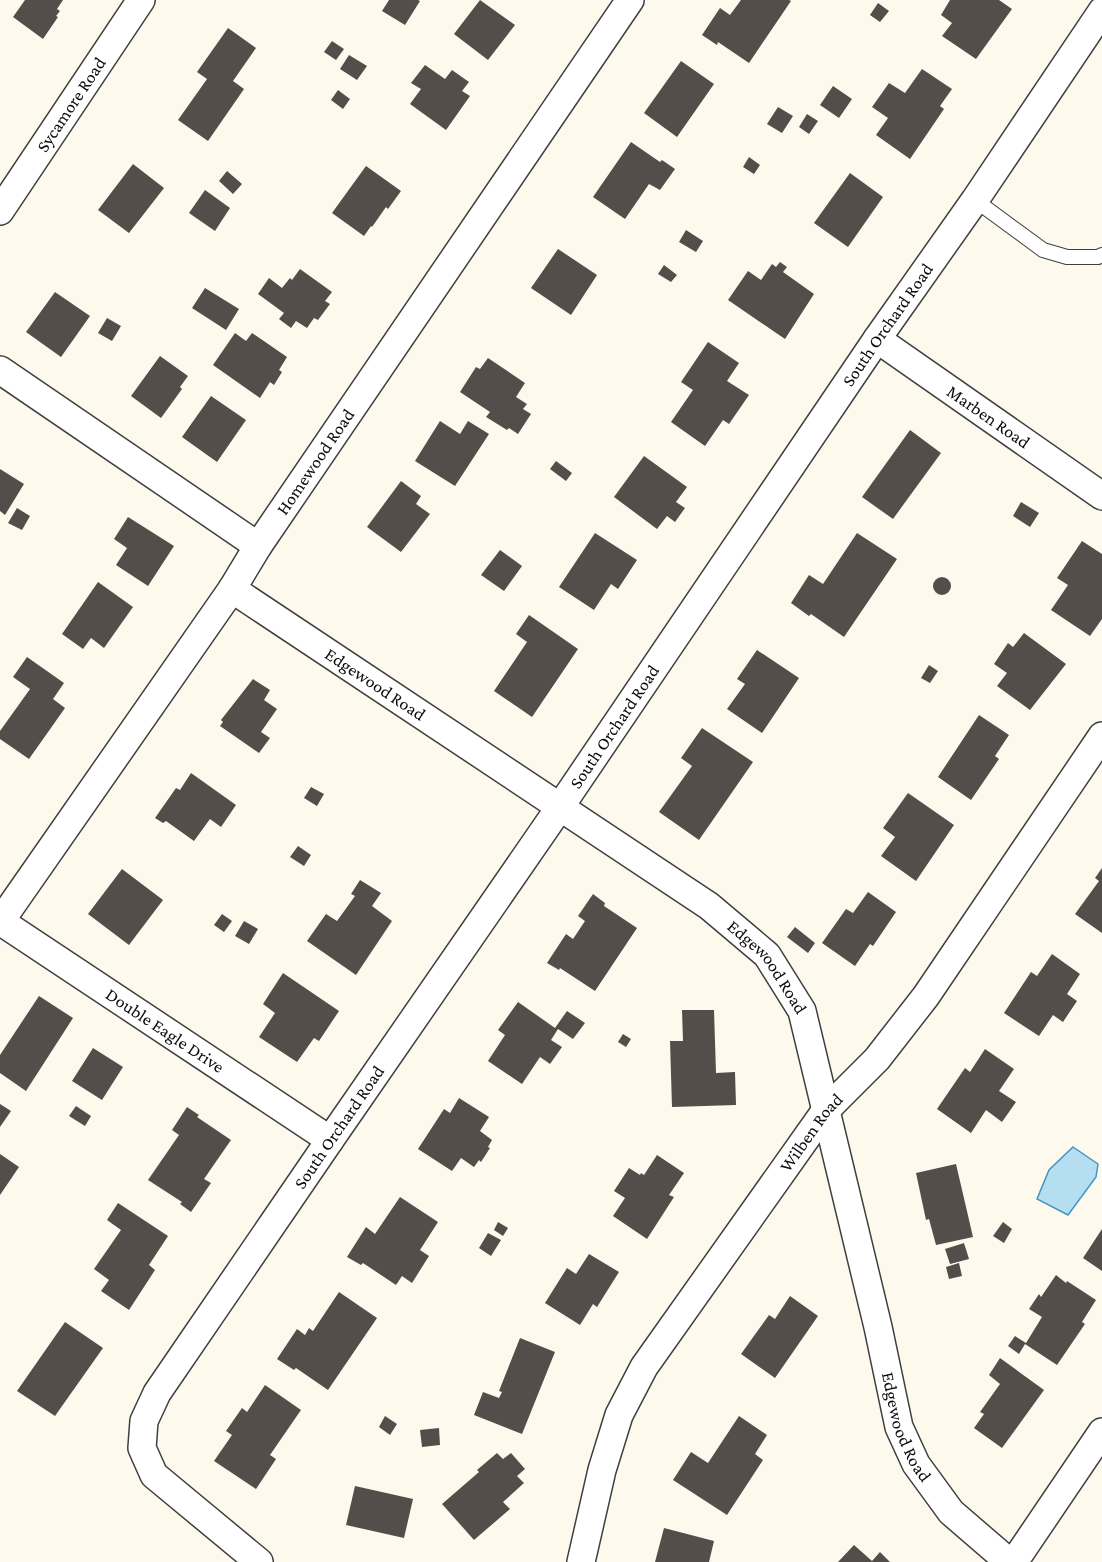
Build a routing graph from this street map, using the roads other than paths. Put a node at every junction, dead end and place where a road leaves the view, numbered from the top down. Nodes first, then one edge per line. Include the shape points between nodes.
1 (141, 0) edge
2 (630, 0) edge
3 (1102, 11) edge
4 (975, 200) junction
5 (0, 211) edge
6 (1102, 255) edge
7 (877, 339) junction
8 (0, 370) edge
9 (1102, 496) edge
10 (258, 546) junction
11 (232, 589) junction
12 (1102, 736) edge
13 (560, 807) junction
14 (0, 922) edge
15 (826, 1110) junction
16 (330, 1140) junction
17 (1102, 1432) edge
18 (259, 1562) edge
19 (581, 1562) edge
20 (1009, 1562) edge
21 (1014, 1562) edge

1 - 5 street, Sycamore Road
2 - 10 street, Homewood Road
3 - 4 street, South Orchard Road
4 - 6 lane via 1043,250 1067,256
4 - 7 street, South Orchard Road
7 - 9 street, Marben Road
7 - 13 street, South Orchard Road
8 - 10 street
10 - 11 street, Homewood Road
11 - 13 street, Edgewood Road
11 - 14 street, Homewood Road
12 - 15 street, Wilben Road via 926,996 878,1059
13 - 15 street, Edgewood Road via 709,906 767,955 802,1011
13 - 16 street, South Orchard Road
14 - 16 street, Double Eagle Drive
15 - 19 street, Wilben Road via 644,1367 619,1415
15 - 20 street, Edgewood Road via 899,1427 916,1464 951,1512
16 - 18 street, South Orchard Road via 157,1393 144,1421 142,1448 154,1475
17 - 21 street

